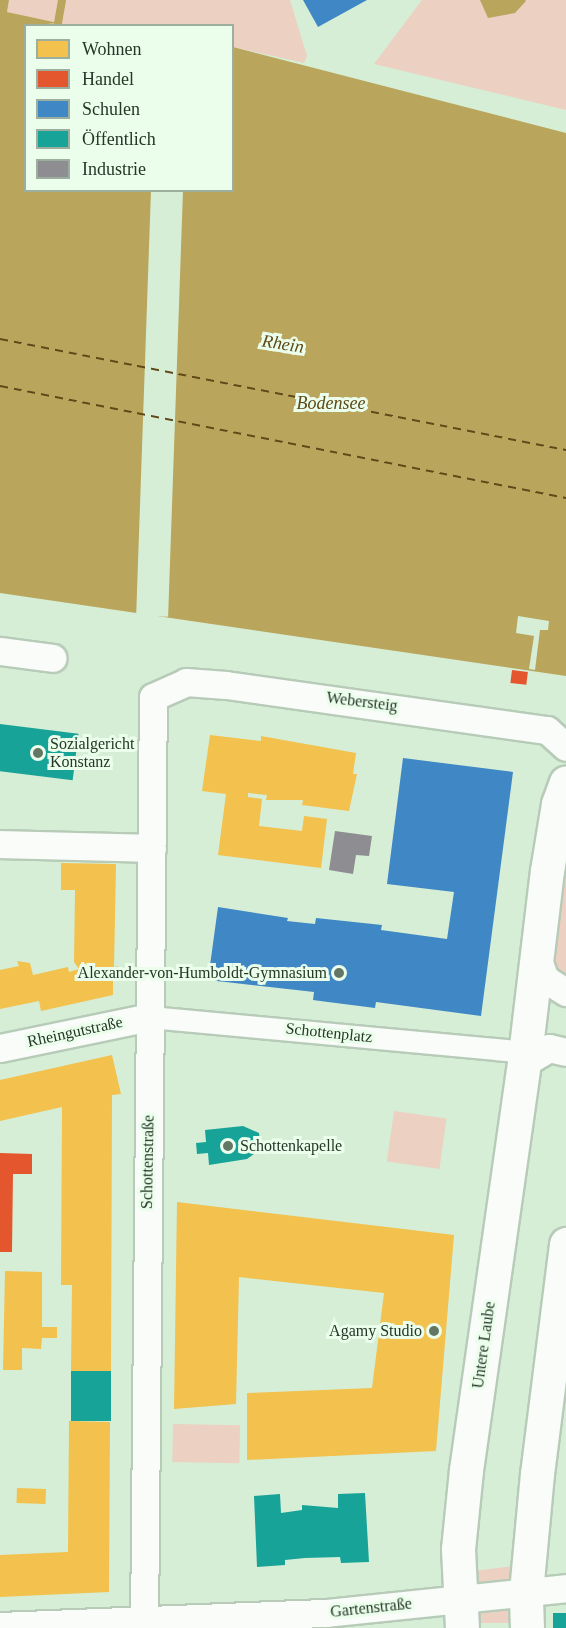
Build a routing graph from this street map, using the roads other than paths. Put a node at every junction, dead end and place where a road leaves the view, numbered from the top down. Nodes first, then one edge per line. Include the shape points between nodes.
1 (0, 651) edge
2 (53, 658) dead end
3 (153, 697) joint
4 (566, 747) edge
5 (566, 782) edge
6 (0, 844) edge
7 (152, 848) junction
8 (537, 957) junction
9 (566, 992) edge
10 (150, 1017) junction
11 (0, 1048) edge
12 (566, 1052) edge
13 (516, 1057) junction
14 (566, 1244) edge
15 (566, 1588) edge
16 (526, 1592) junction
17 (461, 1613) edge
18 (144, 1624) edge
19 (0, 1626) edge
20 (527, 1628) edge

1 - 2 street
3 - 4 street, Webersteig via 186,682 226,685 547,730
3 - 7 street, Schottenstraße
5 - 8 main road, Untere Laube via 552,837
6 - 7 street
7 - 10 street, Schottenstraße
8 - 9 street via 544,979
8 - 13 main road, Untere Laube
10 - 11 street, Rheingutstraße
10 - 13 street, Schottenplatz
10 - 18 street, Schottenstraße
12 - 13 street via 549,1048
13 - 17 main road, Untere Laube via 458,1549
14 - 16 main road
15 - 16 street, Gartenstraße
16 - 17 street, Gartenstraße
16 - 20 main road
17 - 18 street, Gartenstraße via 326,1613
18 - 19 street, Gartenstraße

